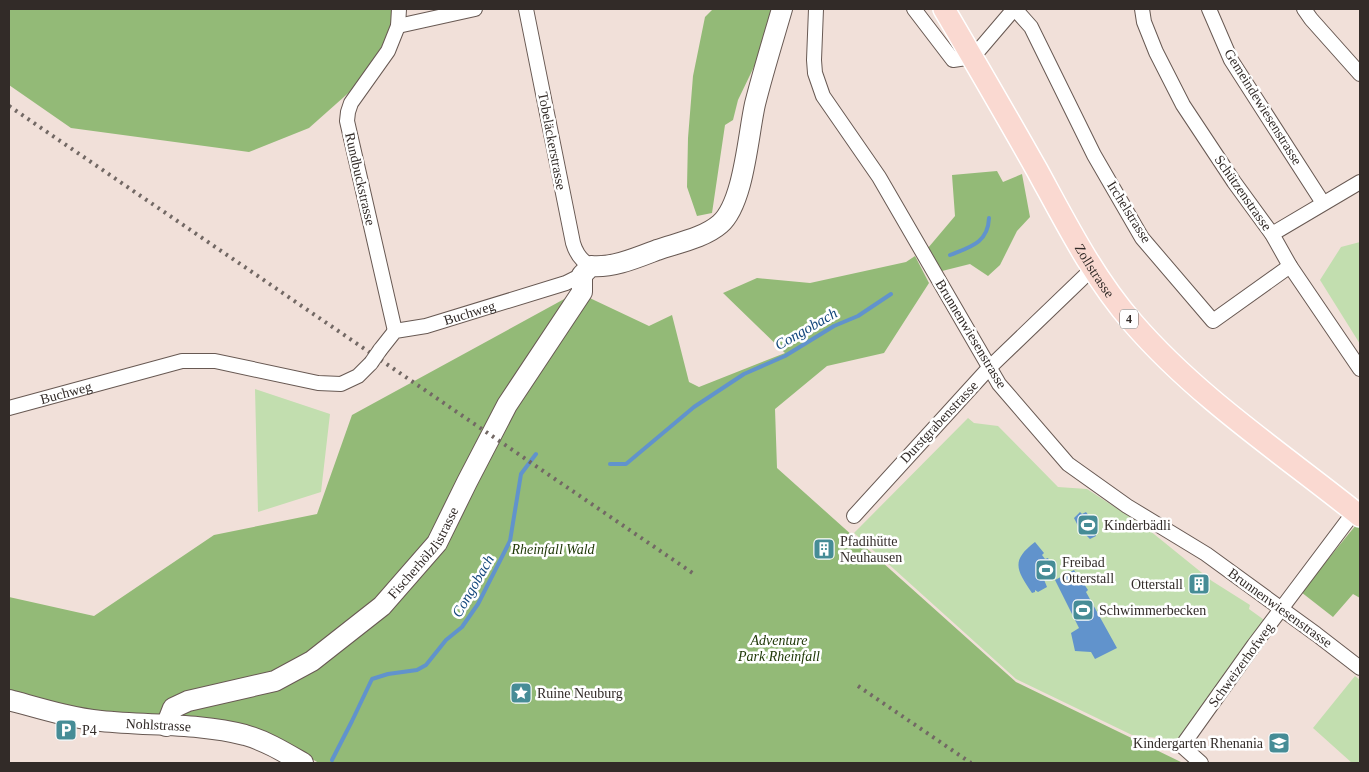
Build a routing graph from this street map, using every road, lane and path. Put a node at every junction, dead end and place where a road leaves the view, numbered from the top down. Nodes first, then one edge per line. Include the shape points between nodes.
1 (399, 9) edge
2 (475, 9) edge
3 (526, 9) edge
4 (782, 9) edge
5 (816, 9) edge
6 (914, 9) edge
7 (944, 9) edge
8 (1014, 9) edge
9 (1142, 9) edge
10 (1209, 9) edge
11 (1304, 9) edge
12 (398, 26) junction
13 (973, 57) junction
14 (1360, 74) edge
15 (1360, 182) edge
16 (1323, 203) junction
17 (1272, 234) junction
18 (1290, 266) junction
19 (587, 270) junction
20 (1092, 270) junction
21 (395, 332) junction
22 (989, 368) junction
23 (1360, 370) edge
24 (9, 408) edge
25 (1357, 514) edge
26 (854, 516) dead end
27 (1282, 609) junction
28 (1360, 668) edge
29 (9, 700) edge
30 (166, 726) junction
31 (303, 763) edge
32 (1201, 763) edge

1 - 12 street, Rundbuckstrasse
2 - 12 street
3 - 19 street, Tobeläckerstrasse via 573,243
4 - 19 street, Buchweg via 755,103 738,192 721,223 707,232 633,259
5 - 22 street, Brunnenwiesenstrasse via 814,60 818,86 879,177
6 - 13 street via 953,60
7 - 13 main road, Zollstrasse / 4
8 - 13 street
8 - 18 street, Irchelstrasse via 1031,27 1094,155 1142,238 1213,321
9 - 17 street, Schützenstrasse via 1156,52 1183,105
10 - 16 street, Gemeindewiesenstrasse via 1231,60
11 - 14 street
12 - 21 street, Rundbuckstrasse via 388,51 351,103 347,121
13 - 20 main road, Zollstrasse / 4
15 - 16 street
16 - 17 street
17 - 18 street, Schützenstrasse
18 - 23 street, Schützenstrasse
19 - 21 street, Buchweg via 566,283 426,326
19 - 30 street, Fischerhölzlistrasse via 582,292 507,405 437,544 382,606 305,665 275,681 188,701 173,708
20 - 22 street, Durstgrabenstrasse
20 - 25 main road, Zollstrasse / 4 via 1132,322 1170,363 1204,394
21 - 24 street, Buchweg, bridge via 358,376 341,384 215,361 182,361
22 - 26 street, Durstgrabenstrasse
22 - 27 street, Brunnenwiesenstrasse via 1068,464 1127,506 1206,554
25 - 27 street, Schweizerhofweg
27 - 28 street, Brunnenwiesenstrasse
27 - 32 street, Schweizerhofweg via 1182,746
29 - 30 street, Nohlstrasse via 99,721
30 - 31 street, Nohlstrasse via 244,735 269,744

